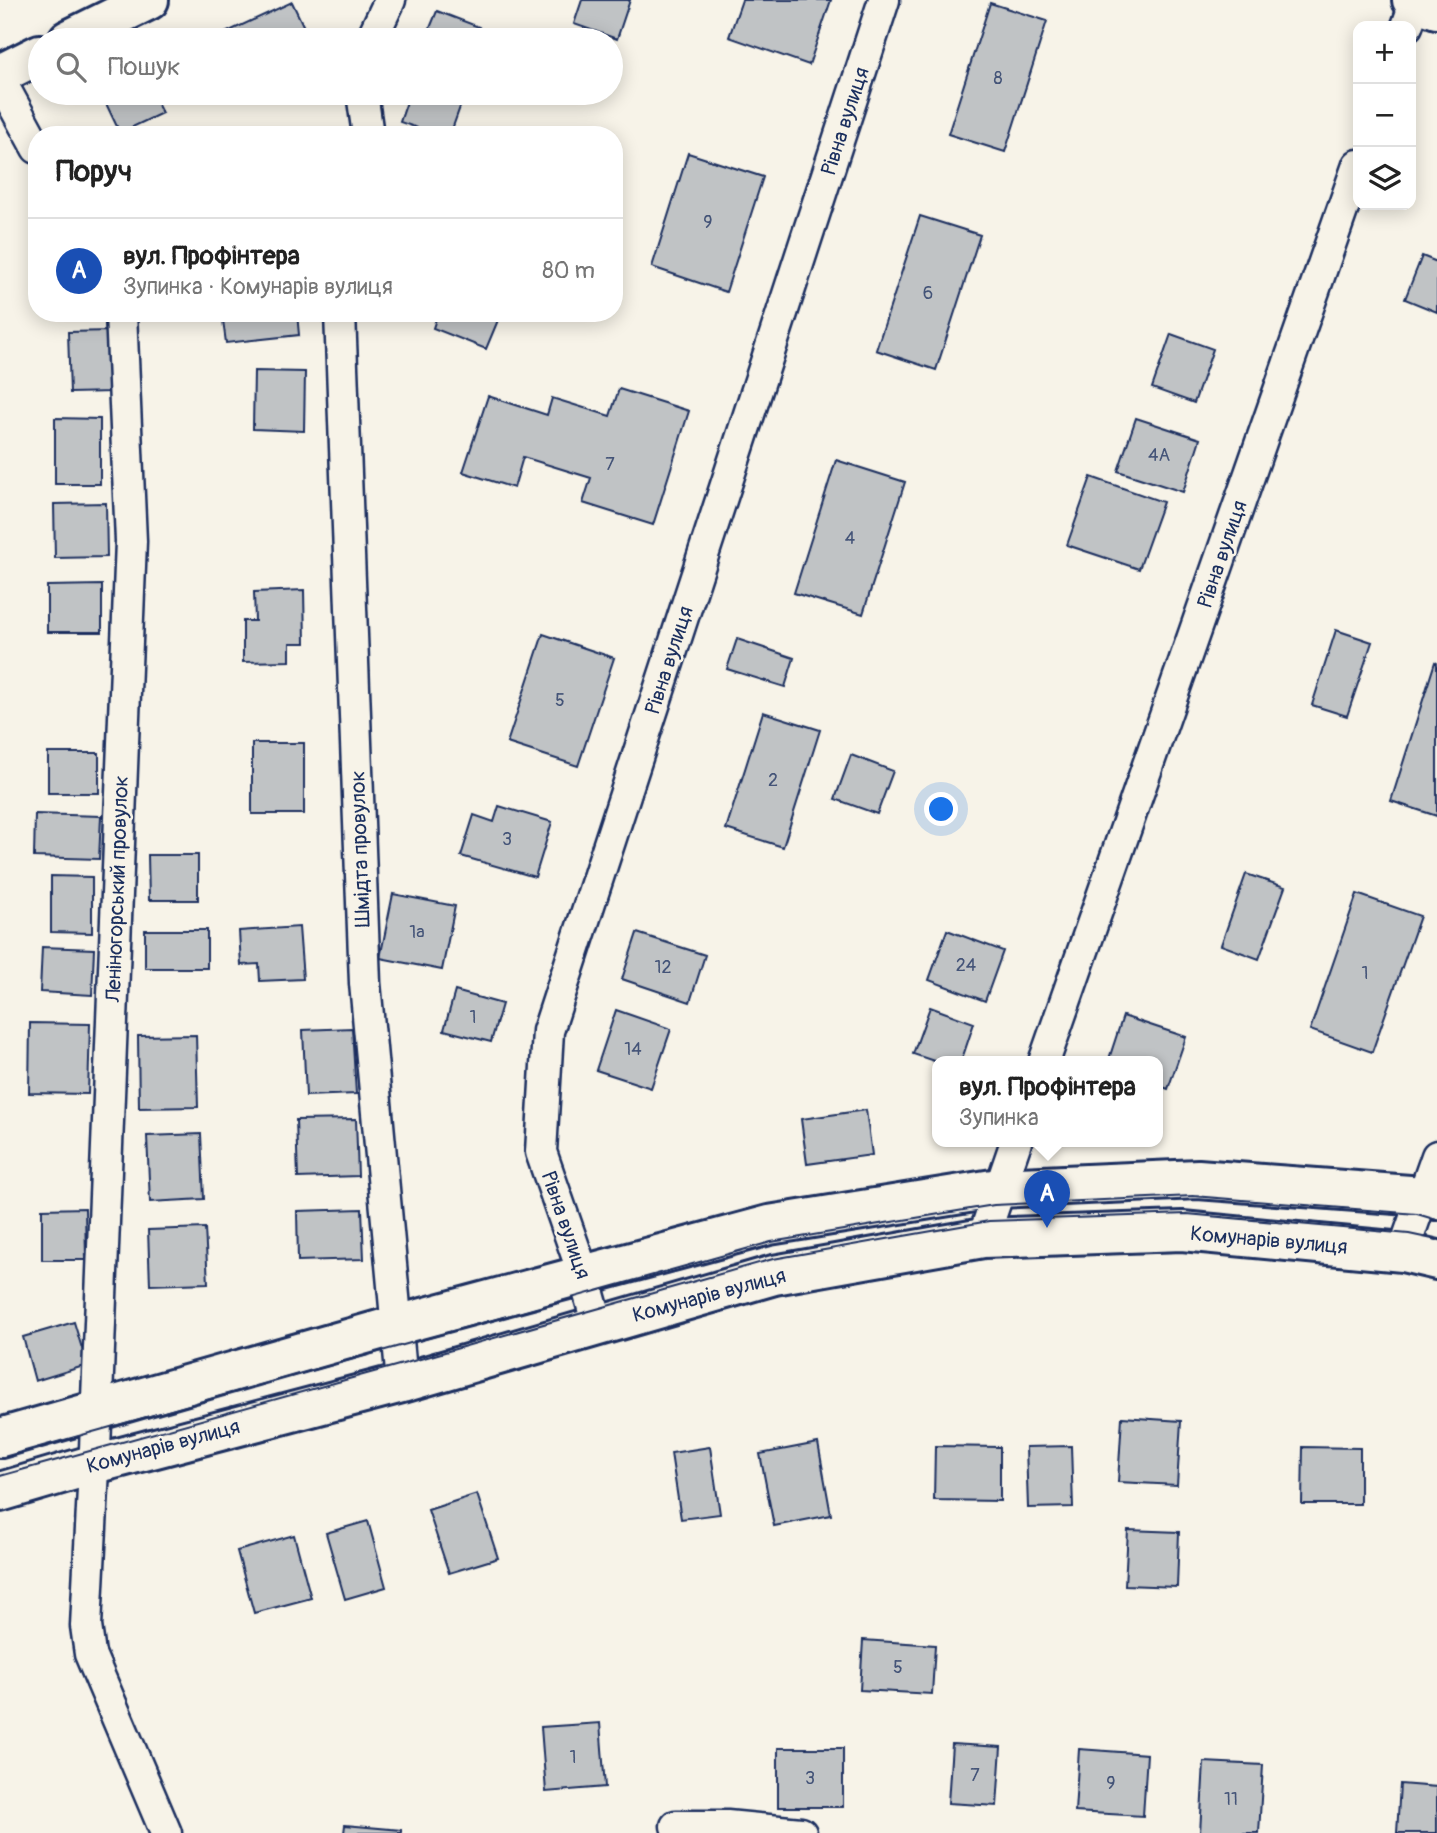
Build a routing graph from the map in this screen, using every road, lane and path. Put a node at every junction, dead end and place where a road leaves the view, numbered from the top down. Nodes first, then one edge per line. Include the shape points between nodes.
1 (149, 0) edge
2 (390, 0) edge
3 (884, 0) edge
4 (92, 28) edge
5 (377, 28) edge
6 (28, 60) edge
7 (0, 74) edge
8 (0, 80) edge
9 (364, 105) edge
10 (367, 126) edge
11 (28, 131) edge
12 (1353, 179) edge
13 (121, 322) edge
14 (340, 322) edge
15 (1046, 1056) edge
16 (1014, 1147) edge
17 (1437, 1156) edge
18 (999, 1188) junction
19 (1430, 1198) edge
20 (984, 1238) junction
21 (1420, 1256) edge
22 (584, 1276) junction
23 (397, 1325) junction
24 (598, 1326) junction
25 (402, 1383) junction
26 (96, 1410) junction
27 (0, 1438) edge
28 (95, 1464) junction
29 (0, 1492) edge
30 (676, 1826) dead end
31 (166, 1833) edge
32 (801, 1833) edge

1 - 4 street
2 - 5 street
3 - 22 street, Рівна вулиця via 548,1031 541,1152
6 - 7 street
8 - 11 street
9 - 10 street
12 - 15 street, Рівна вулиця
13 - 26 street, Леніногорський провулок via 131,541
14 - 23 street, Шмідта провулок via 365,983
16 - 18 street
17 - 19 street
18 - 19 street via 1198,1179
18 - 20 street
18 - 22 street via 769,1226
19 - 21 street
20 - 21 street, Комунарів вулиця via 1182,1231
20 - 24 street, Комунарів вулиця via 774,1275
22 - 23 street
22 - 24 street, Рівна вулиця
23 - 25 street, Шмідта провулок
23 - 26 street
24 - 25 street, Комунарів вулиця
25 - 28 street, Комунарів вулиця
26 - 27 street
26 - 28 street, Леніногорський провулок
28 - 29 street, Комунарів вулиця
28 - 31 street, Леніногорський провулок via 86,1626 90,1654
30 - 32 street

